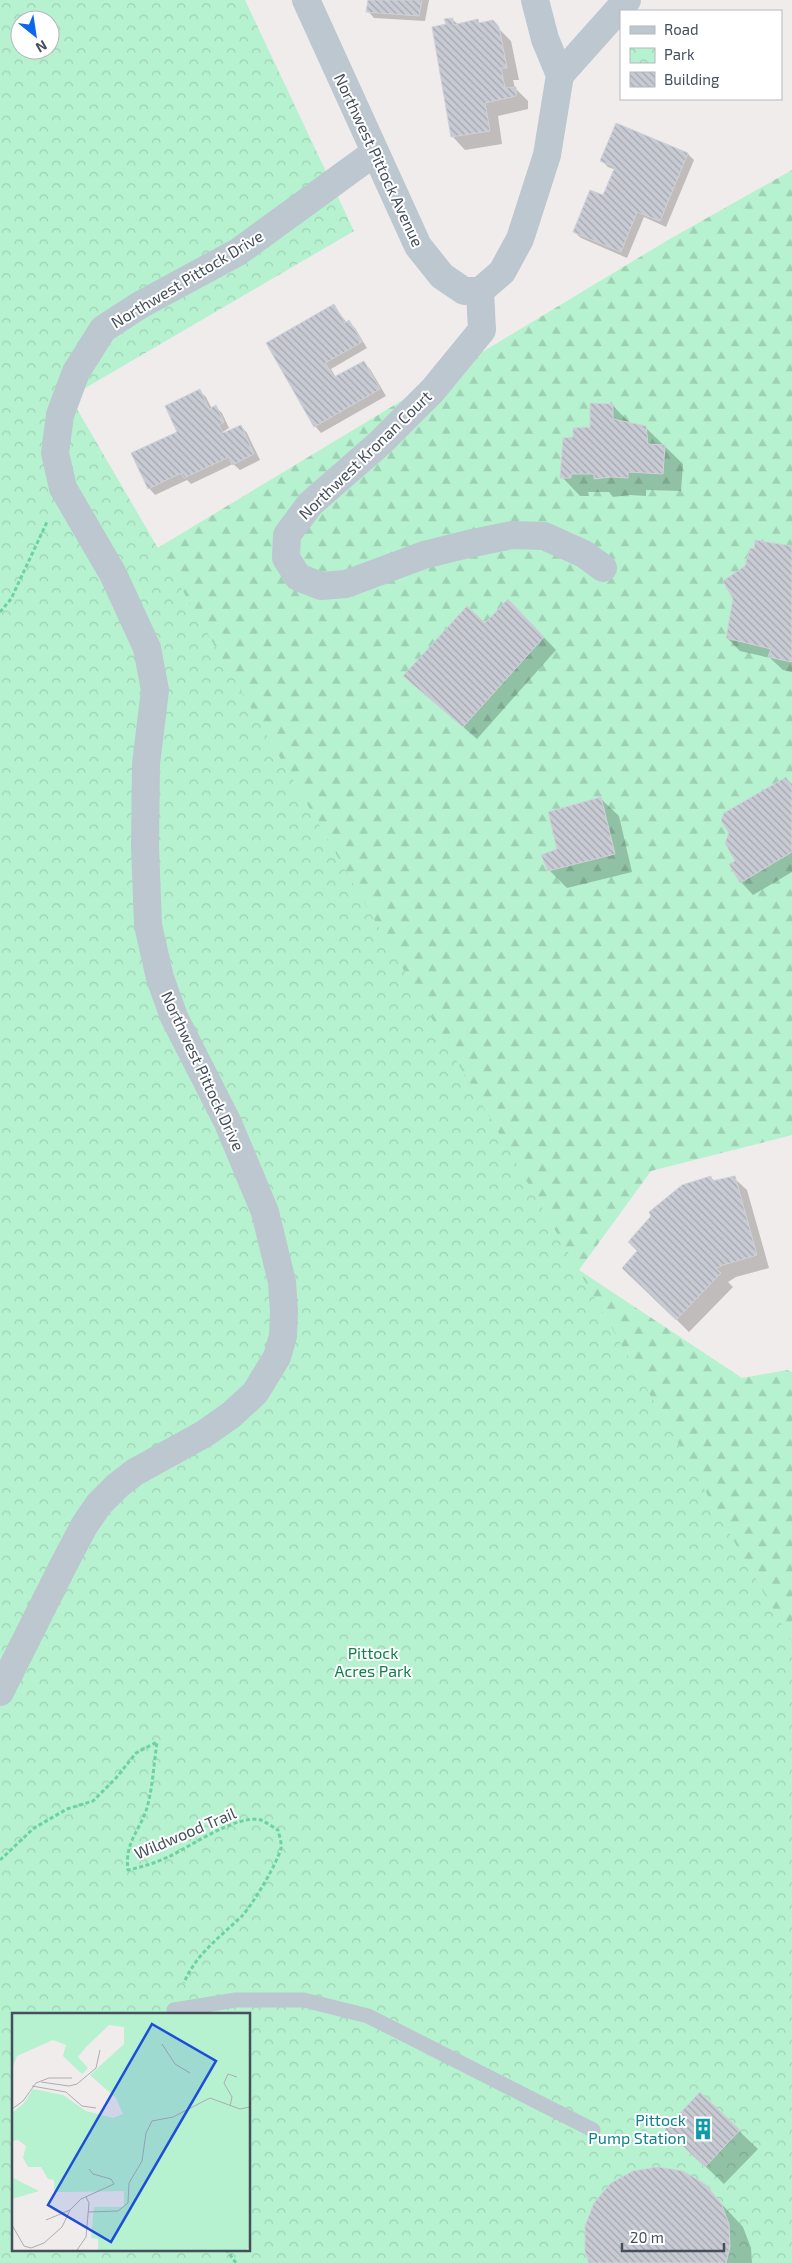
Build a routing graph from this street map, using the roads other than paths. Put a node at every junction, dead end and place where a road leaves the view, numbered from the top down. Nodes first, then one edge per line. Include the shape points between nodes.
1 (306, 0) edge
2 (535, 0) edge
3 (627, 0) edge
4 (560, 75) junction
5 (374, 153) junction
6 (480, 291) junction
7 (603, 568) dead end
8 (0, 1692) edge
9 (174, 2010) road end
10 (593, 2130) dead end

1 - 5 street, Northwest Pittock Avenue
2 - 4 street via 545,40
3 - 4 street
4 - 6 street via 547,155 520,239 502,272
5 - 6 street, Northwest Pittock Avenue via 424,254 442,276 464,291
5 - 8 street, Northwest Pittock Drive via 238,252 140,305 103,329 76,372 60,415 55,453 63,488 113,574 147,648 155,690 146,764 145,846 150,935 160,978 174,1017 228,1123 265,1212 282,1282 284,1311 277,1357 255,1393 204,1434 135,1472 100,1504 84,1526
6 - 7 street, Northwest Kronan Court via 482,330 432,391 380,443 310,504 287,534 286,558 298,577 322,586 346,584 424,555 468,544 512,535 544,536 584,554
9 - 10 lane via 236,2000 304,2000 368,2016

